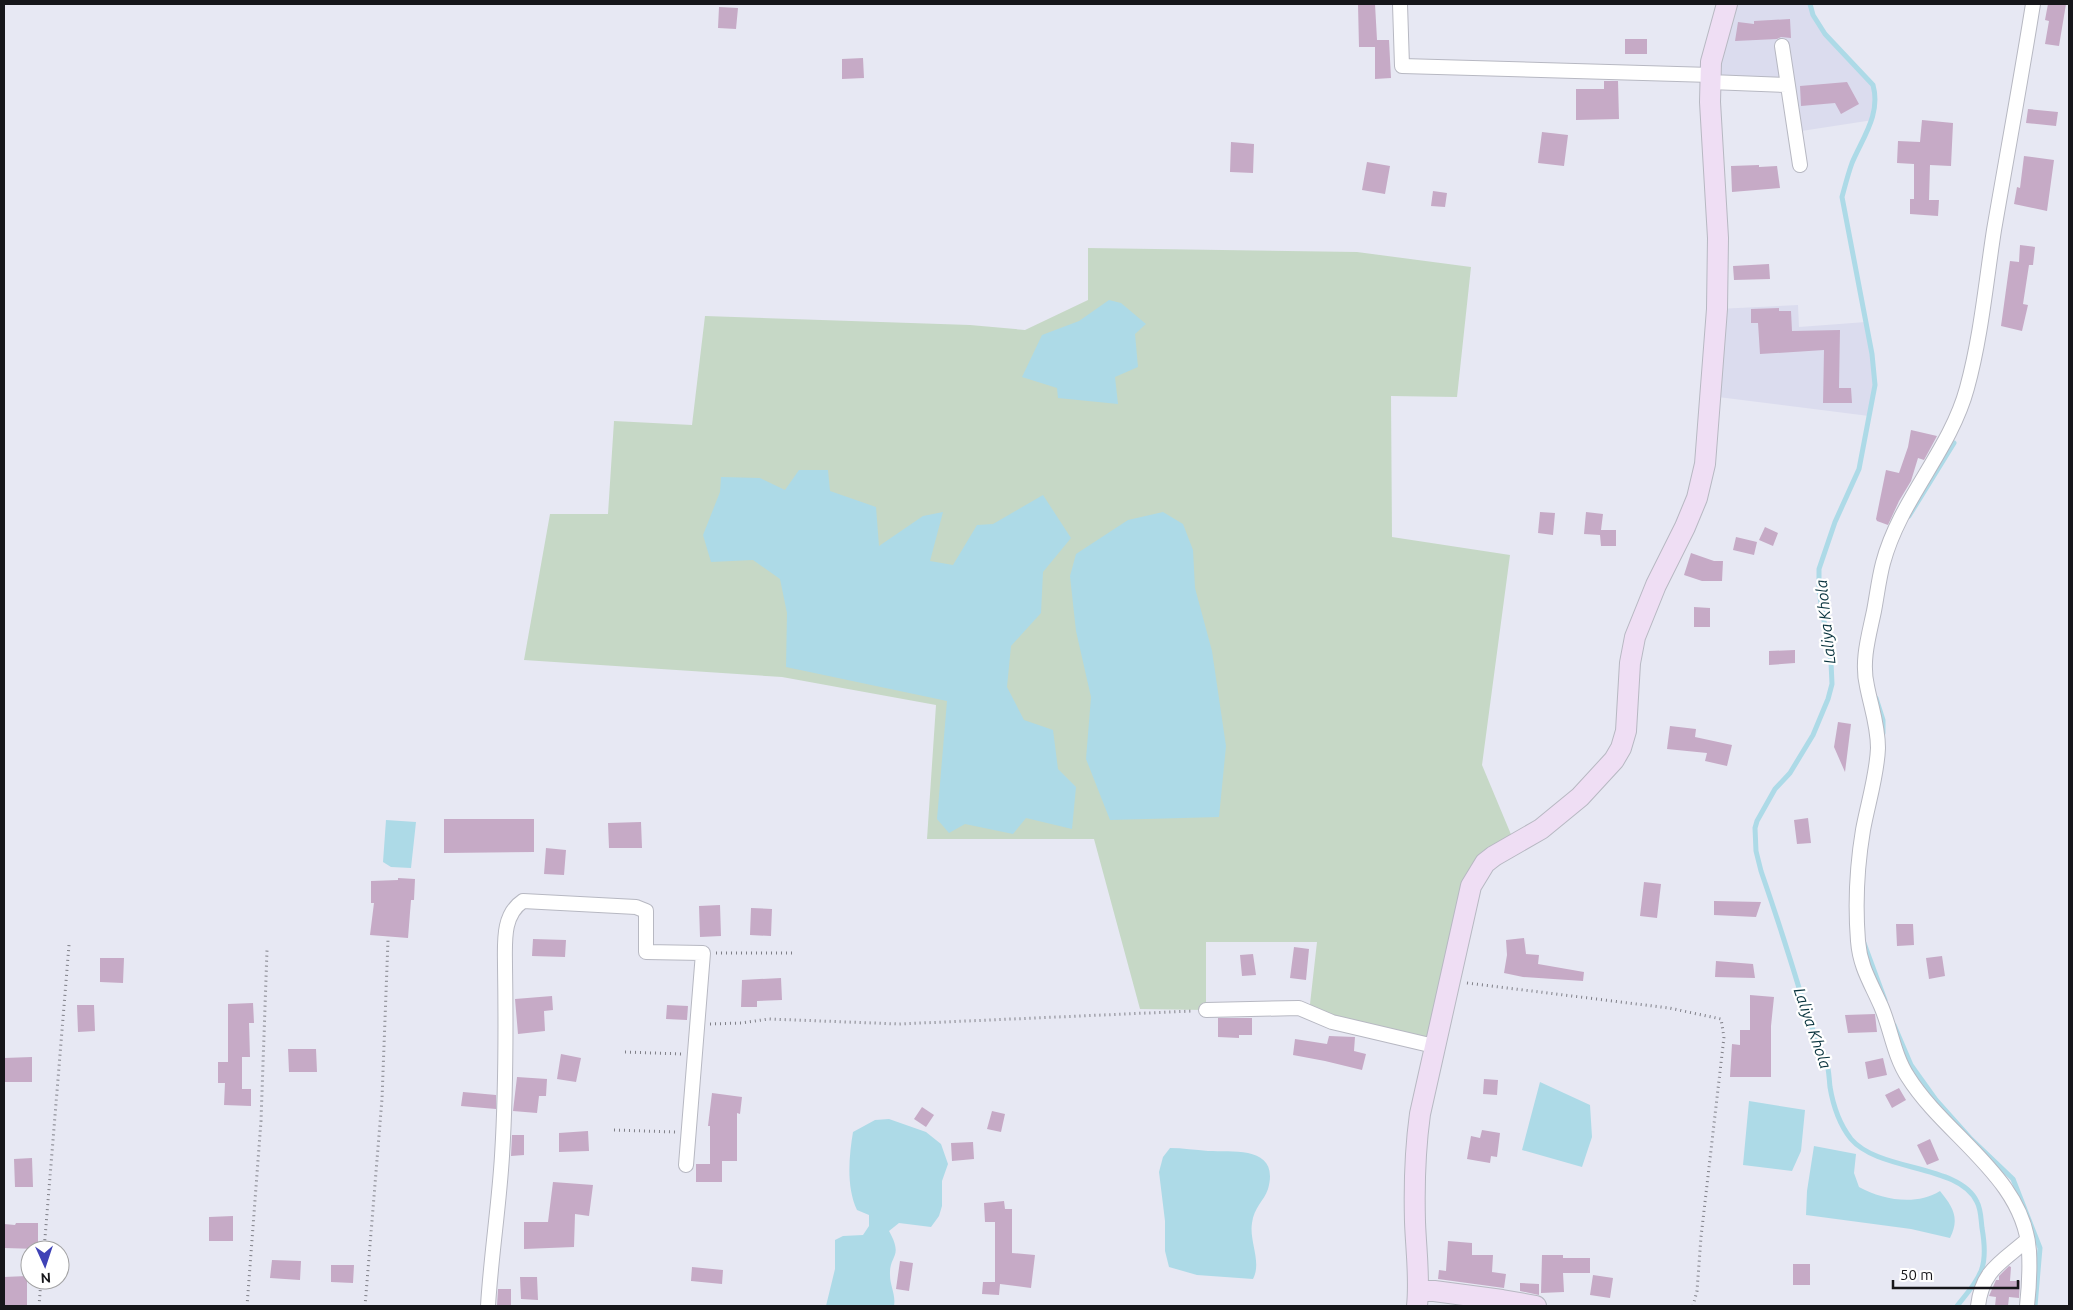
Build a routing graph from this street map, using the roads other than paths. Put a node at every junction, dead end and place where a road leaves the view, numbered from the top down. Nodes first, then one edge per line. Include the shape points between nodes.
1 (1400, 4) edge
2 (1727, 4) edge
3 (2033, 4) edge
4 (1782, 46) dead end
5 (1711, 79) junction
6 (1787, 85) junction
7 (1800, 165) dead end
8 (1206, 1010) road end
9 (1434, 1046) junction
10 (686, 1165) dead end
11 (2027, 1240) junction
12 (1418, 1297) edge
13 (488, 1306) edge
14 (1536, 1306) edge
15 (1978, 1306) edge
16 (2028, 1306) edge

1 - 5 street via 1402,66
2 - 5 street via 1711,62
3 - 11 street via 1968,386 1954,424 1920,482 1889,546 1868,637 1866,686 1876,721 1878,749 1859,854 1857,896 1858,945 1862,964 1907,1076 1935,1112 2004,1185 2020,1214
4 - 6 street
5 - 6 street
5 - 9 street via 1718,238 1717,309 1705,464 1697,498 1635,637 1626,731 1621,748 1580,797 1541,829 1494,856 1477,874 1471,886
6 - 7 street
8 - 9 street via 1298,1008 1332,1022
9 - 12 street via 1415,1150
10 - 13 street via 703,953 646,952 646,911 636,908 523,901 508,919 505,943 503,1151
11 - 15 street via 1987,1275
11 - 16 street
12 - 14 street

